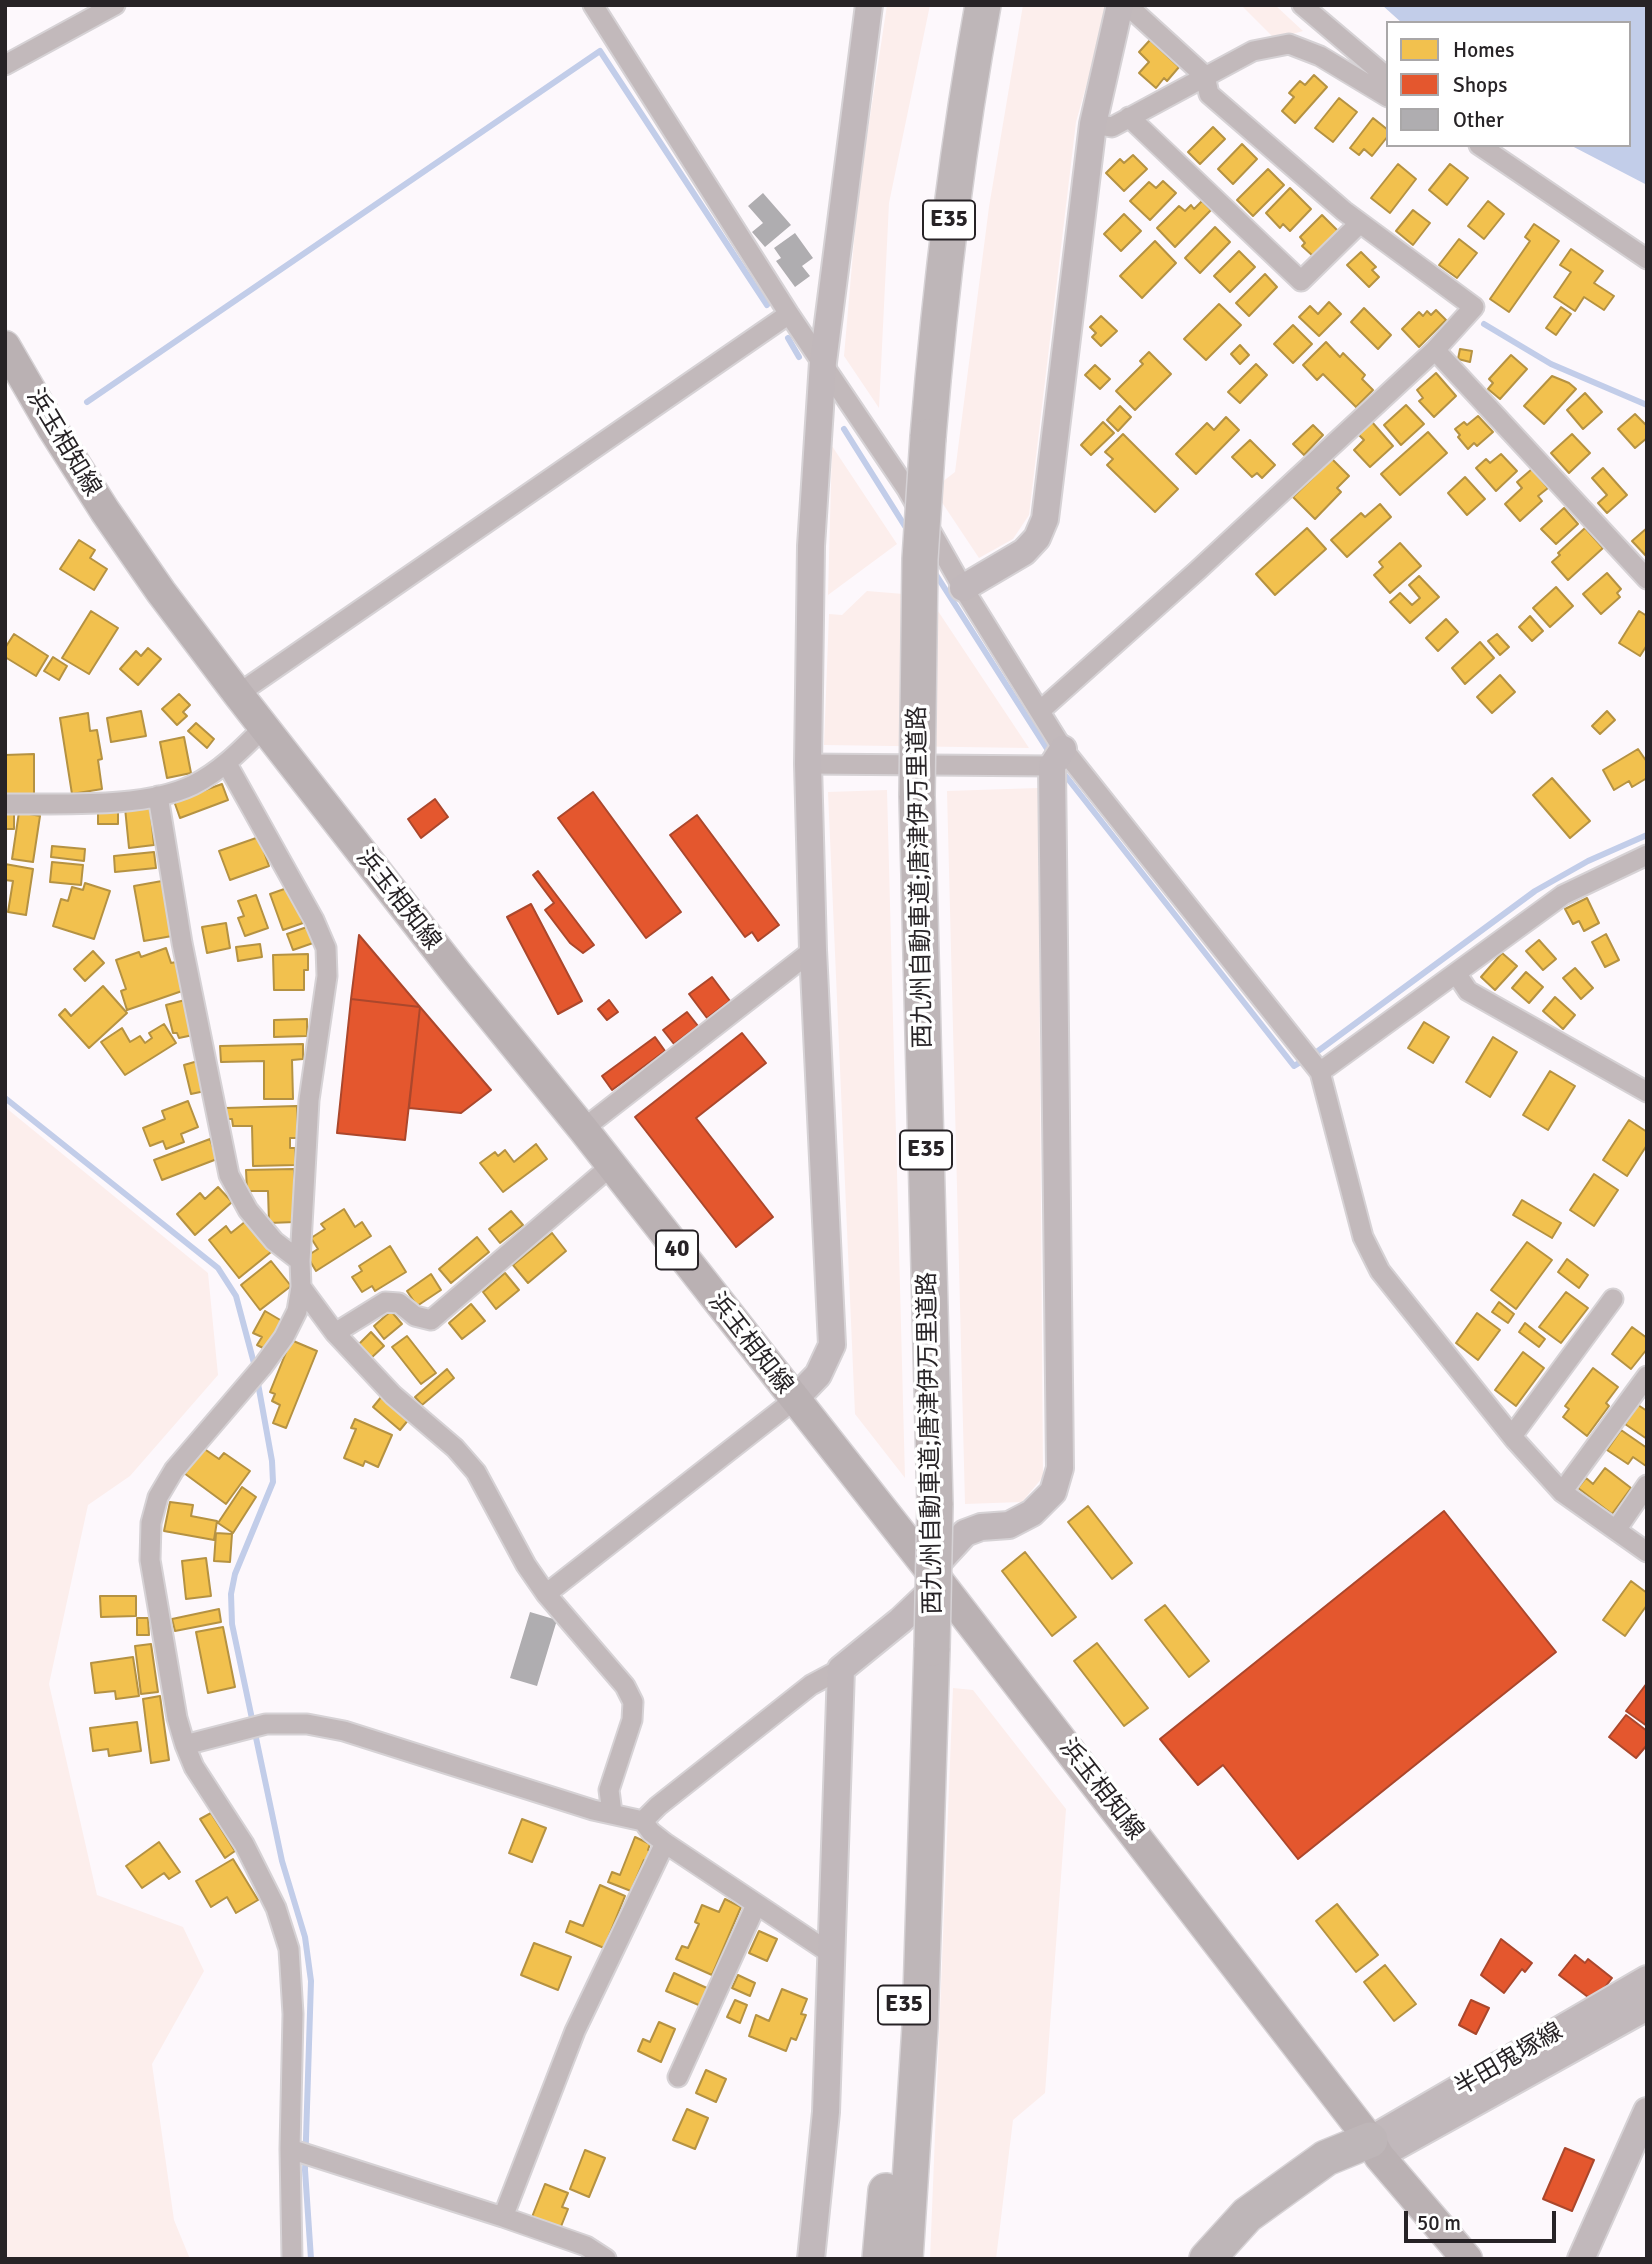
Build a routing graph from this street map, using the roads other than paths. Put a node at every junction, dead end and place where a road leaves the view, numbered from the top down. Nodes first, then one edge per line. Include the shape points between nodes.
1 (115, 5) edge
2 (593, 5) edge
3 (869, 5) edge
4 (983, 5) edge
5 (1121, 5) edge
6 (1127, 5) edge
7 (1302, 5) edge
8 (5, 65) edge
9 (1205, 76) junction
10 (1386, 76) edge
11 (1386, 96) edge
12 (1129, 117) junction
13 (1093, 124) junction
14 (1482, 147) edge
15 (1360, 223) junction
16 (1647, 259) edge
17 (789, 314) junction
18 (5, 346) edge
19 (1435, 350) junction
20 (823, 362) junction
21 (1647, 579) edge
22 (963, 588) junction
23 (238, 694) junction
24 (1040, 711) junction
25 (264, 727) junction
26 (1058, 758) junction
27 (227, 764) junction
28 (808, 764) junction
29 (158, 796) junction
30 (5, 804) edge
31 (1647, 855) edge
32 (813, 950) junction
33 (1456, 973) junction
34 (1319, 1070) junction
35 (1647, 1092) edge
36 (583, 1129) junction
37 (611, 1166) junction
38 (300, 1261) junction
39 (301, 1287) junction
40 (1613, 1299) dead end
41 (335, 1333) junction
42 (1647, 1376) edge
43 (794, 1399) junction
44 (1512, 1436) junction
45 (1647, 1485) edge
46 (1562, 1492) junction
47 (1616, 1530) junction
48 (1647, 1552) edge
49 (935, 1577) junction
50 (546, 1594) junction
51 (841, 1669) junction
52 (185, 1745) junction
53 (928, 1752) junction
54 (612, 1813) junction
55 (643, 1821) junction
56 (664, 1843) junction
57 (756, 1905) junction
58 (833, 1955) junction
59 (1646, 1989) edge
60 (678, 2077) dead end
61 (1647, 2110) edge
62 (1375, 2148) junction
63 (302, 2153) junction
64 (503, 2217) junction
65 (584, 2253) edge
66 (292, 2259) edge
67 (606, 2259) edge
68 (811, 2259) edge
69 (880, 2259) edge
70 (905, 2259) edge
71 (1207, 2259) edge
72 (1237, 2259) edge
73 (1467, 2259) edge
74 (1581, 2259) edge

1 - 8 street
2 - 17 street
3 - 20 street
4 - 53 highway, 西九州自動車道;唐津伊万里道路 / E35, bridge via 937,323 920,559 917,796 935,1505
5 - 13 street
6 - 9 street
7 - 10 street
9 - 11 street via 1253,51 1289,44 1320,56
9 - 12 street
9 - 15 street via 1209,94
12 - 13 street via 1112,127
12 - 15 street via 1301,281
13 - 22 street via 1045,519 1024,552
14 - 16 street
15 - 19 street via 1474,307
17 - 20 street
17 - 23 street
18 - 23 main road, 浜玉相知線 / 40 via 105,511
19 - 21 street
19 - 24 street
20 - 22 street via 907,489
20 - 28 street via 811,545
22 - 24 street
23 - 25 main road, 浜玉相知線 / 40
24 - 26 street
25 - 27 street
25 - 36 main road, 浜玉相知線 / 40
26 - 28 street
26 - 34 street
26 - 49 street via 1060,1468 1053,1492 1032,1513 1009,1525 965,1533
27 - 29 street via 192,785
27 - 38 street via 326,948 327,976 309,1100
28 - 32 street
29 - 30 street via 96,803
29 - 38 street via 181,943 229,1175 248,1210 274,1241
31 - 33 street via 1563,895
32 - 36 street
32 - 43 street via 832,1345 818,1375
33 - 34 street
33 - 35 street via 1468,991
34 - 44 street via 1363,1237 1380,1270
36 - 37 main road, 浜玉相知線 / 40
37 - 41 street via 431,1320 415,1316 399,1303 385,1302
37 - 43 main road, 浜玉相知線 / 40
38 - 39 street
39 - 41 street
39 - 52 street via 297,1311 284,1337 174,1470 158,1497 151,1523 150,1560
40 - 44 street
41 - 50 street via 475,1472
42 - 46 street
43 - 49 main road, 浜玉相知線 / 40
43 - 50 street
44 - 46 street
45 - 47 street
46 - 47 street
47 - 48 street
49 - 51 street via 900,1621
49 - 62 main road, 浜玉相知線 / 40
50 - 54 street via 625,1686 633,1702 632,1720 609,1790
51 - 55 street via 811,1685
51 - 58 street
52 - 54 street via 266,1724 307,1724 344,1731
52 - 63 street via 194,1767 244,1844 276,1908 289,1949
53 - 69 highway, 西九州自動車道;唐津伊万里道路 / E35
53 - 70 highway, 西九州自動車道;唐津伊万里道路 / E35 via 920,2027
54 - 55 street
55 - 56 street
56 - 57 street
56 - 64 street via 575,2031
57 - 58 street
57 - 60 street
58 - 68 street via 826,2112
59 - 62 street, 半田鬼塚線
61 - 74 street
62 - 71 highway via 1326,2158 1247,2215
62 - 72 highway via 1271,2226
62 - 73 main road, 浜玉相知線 / 40
63 - 64 street
63 - 66 street
64 - 65 street
65 - 67 street

